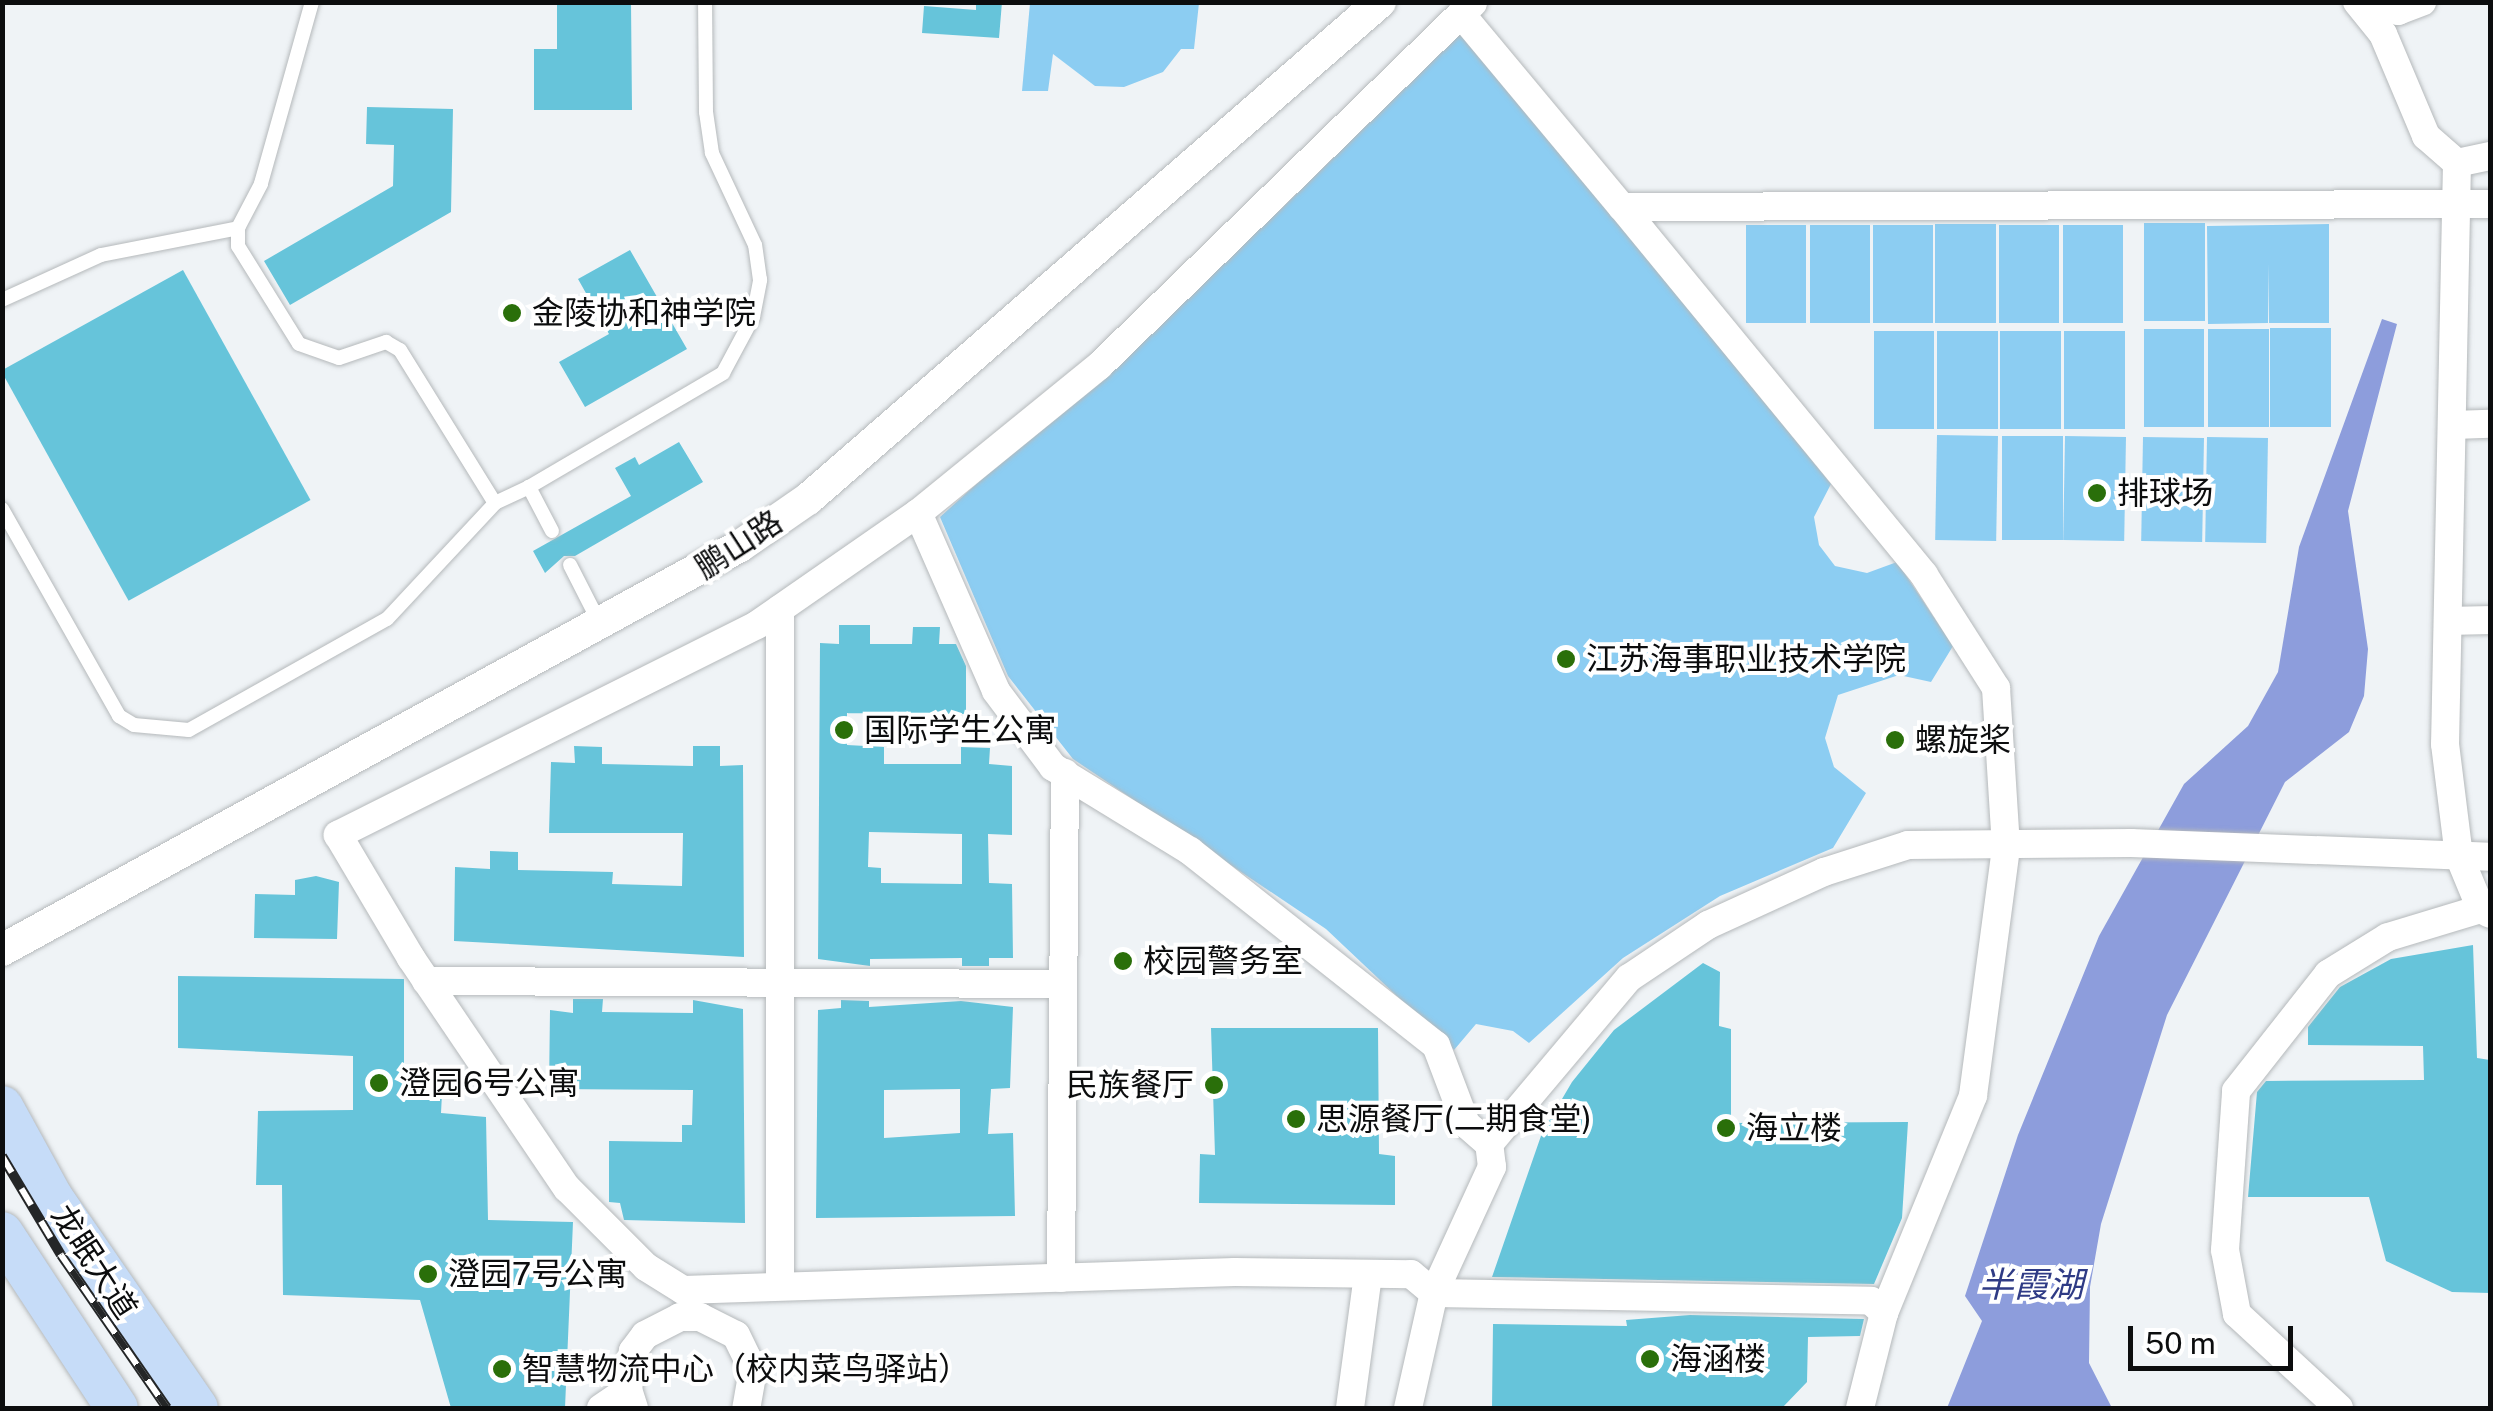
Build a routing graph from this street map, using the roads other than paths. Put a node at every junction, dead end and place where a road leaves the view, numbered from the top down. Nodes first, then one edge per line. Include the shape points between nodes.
1 (312, 2) edge
2 (705, 2) edge
3 (1380, 2) edge
4 (2357, 2) edge
5 (2386, 2) edge
6 (2422, 2) edge
7 (1468, 8) edge
8 (2490, 156) edge
9 (2457, 163) junction
10 (2458, 203) junction
11 (2490, 204) edge
12 (1622, 207) junction
13 (238, 228) junction
14 (2, 300) edge
15 (2490, 424) edge
16 (2453, 425) junction
17 (529, 487) junction
18 (495, 503) junction
19 (2, 509) edge
20 (918, 513) junction
21 (552, 530) dead end
22 (570, 566) dead end
23 (780, 609) junction
24 (2490, 620) edge
25 (2448, 621) junction
26 (601, 627) junction
27 (1064, 774) junction
28 (2006, 848) junction
29 (2459, 856) junction
30 (2490, 857) edge
31 (2487, 904) edge
32 (2, 950) edge
33 (426, 981) junction
34 (780, 983) junction
35 (1063, 984) junction
36 (2, 1107) edge
37 (1489, 1144) junction
38 (2, 1233) edge
39 (1368, 1274) junction
40 (1061, 1278) junction
41 (780, 1285) junction
42 (1434, 1292) junction
43 (682, 1304) junction
44 (1884, 1314) junction
45 (631, 1400) edge
46 (117, 1408) edge
47 (197, 1408) edge
48 (602, 1408) edge
49 (746, 1408) edge
50 (1350, 1408) edge
51 (1408, 1408) edge
52 (1860, 1408) edge
53 (2339, 1408) edge

1 - 13 lane via 261,184
2 - 17 lane via 712,153 754,245 760,280 753,318 723,373
3 - 26 street, 鹏山路 via 808,499
4 - 9 street via 2383,34 2426,136
5 - 6 street via 2398,11
7 - 12 street
7 - 20 street via 1099,366
8 - 9 street
9 - 10 street
10 - 11 street
10 - 12 street
10 - 16 street
12 - 28 street via 1924,575 1996,688
13 - 14 lane via 101,255
13 - 18 lane via 238,246 299,344 339,358 374,344 400,350
15 - 16 street
16 - 25 street
17 - 18 lane
17 - 21 lane
18 - 19 lane via 387,619 189,730 134,726 119,716
20 - 23 street
20 - 27 street via 996,691
22 - 26 lane
23 - 33 street via 338,835
23 - 34 street
24 - 25 street
25 - 29 street via 2445,744
26 - 32 street, 鹏山路
27 - 35 street
27 - 37 street via 1190,851 1436,1044 1466,1124
28 - 29 street via 2131,844
28 - 37 street via 1908,844 1708,925 1629,978
28 - 44 street via 1973,1096
29 - 30 street
29 - 31 street
31 - 53 street via 2388,936 2328,974 2236,1092 2225,1250 2236,1314
33 - 34 street
33 - 43 street via 566,1188
34 - 35 street
34 - 41 street
35 - 40 street
36 - 47 main road, 龙眠大道 via 52,1198
37 - 42 street via 1492,1166
38 - 46 main road, 龙眠大道
39 - 40 street
39 - 42 street via 1411,1274
39 - 50 street
40 - 41 street
41 - 43 street
42 - 44 street via 1871,1301
42 - 51 street
43 - 45 street via 645,1335 628,1370
43 - 49 street via 736,1335 753,1370
44 - 52 street
45 - 48 street

